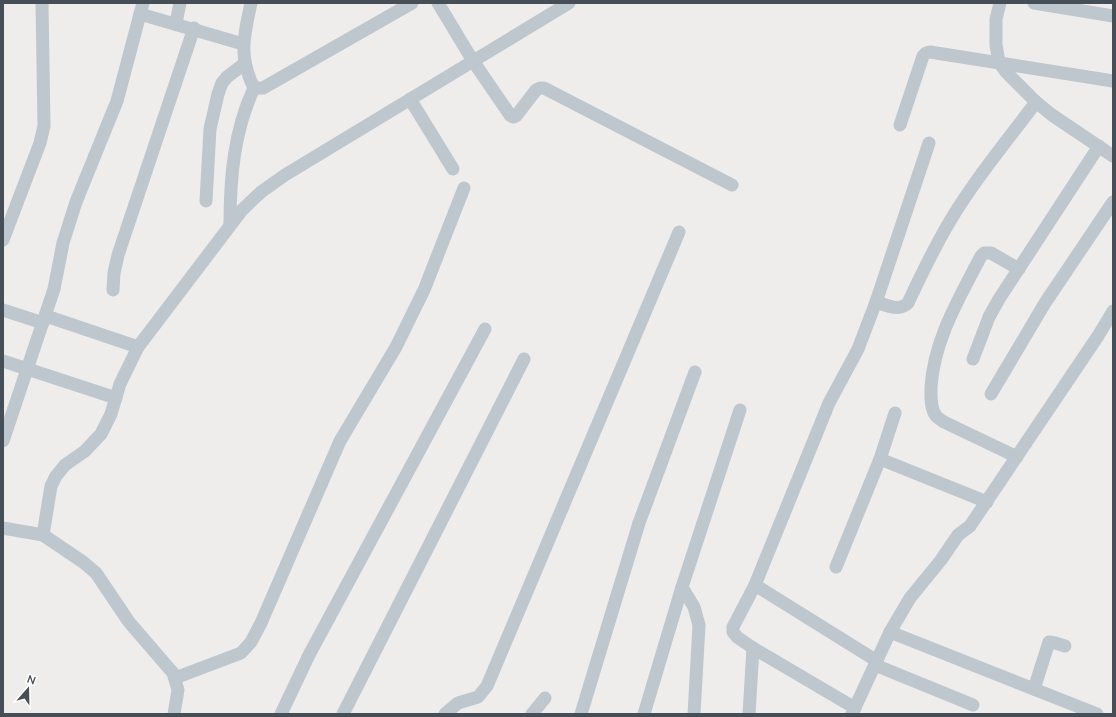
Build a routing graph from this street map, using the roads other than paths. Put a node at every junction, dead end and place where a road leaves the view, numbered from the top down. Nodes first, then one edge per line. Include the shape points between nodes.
1 (42, 3) edge
2 (180, 3) edge
3 (251, 3) edge
4 (412, 3) edge
5 (438, 3) edge
6 (569, 3) edge
7 (1000, 3) edge
8 (1034, 3) edge
9 (141, 8) edge
10 (1113, 16) edge
11 (176, 24) junction
12 (194, 28) junction
13 (243, 44) junction
14 (473, 61) junction
15 (999, 62) junction
16 (244, 64) junction
17 (1113, 81) edge
18 (254, 88) junction
19 (410, 98) junction
20 (1036, 102) junction
21 (900, 125) dead end
22 (929, 143) dead end
23 (1099, 146) junction
24 (1113, 156) edge
25 (453, 169) dead end
26 (732, 185) dead end
27 (464, 188) dead end
28 (206, 202) dead end
29 (1113, 202) edge
30 (230, 224) junction
31 (679, 232) dead end
32 (3, 240) edge
33 (1019, 269) junction
34 (113, 290) dead end
35 (876, 302) junction
36 (3, 310) edge
37 (1113, 311) edge
38 (44, 320) junction
39 (485, 329) dead end
40 (138, 347) junction
41 (524, 358) dead end
42 (973, 359) dead end
43 (3, 361) edge
44 (28, 369) junction
45 (695, 372) dead end
46 (991, 394) dead end
47 (116, 398) junction
48 (740, 410) dead end
49 (895, 413) dead end
50 (3, 441) edge
51 (1017, 457) junction
52 (880, 459) junction
53 (987, 502) junction
54 (3, 528) edge
55 (43, 535) junction
56 (836, 567) dead end
57 (755, 585) junction
58 (682, 587) junction
59 (890, 632) junction
60 (1065, 646) dead end
61 (753, 648) junction
62 (876, 663) junction
63 (175, 678) junction
64 (1034, 689) junction
65 (545, 698) dead end
66 (973, 705) dead end
67 (853, 711) edge
68 (174, 714) edge
69 (281, 714) edge
70 (343, 714) edge
71 (445, 714) edge
72 (532, 714) edge
73 (581, 714) edge
74 (644, 714) edge
75 (694, 714) edge
76 (749, 714) edge
77 (1097, 714) edge

1 - 32 street via 44,126
2 - 11 street
3 - 13 street
4 - 18 street via 263,88
5 - 14 street
6 - 14 street
7 - 15 street via 996,19
8 - 10 street
9 - 11 street
9 - 38 street via 117,101 76,202 63,243 54,289
11 - 12 street
12 - 13 street
12 - 34 street via 118,255
13 - 16 street
14 - 19 street
14 - 26 street via 513,117 536,90 544,88
15 - 17 street
15 - 20 street
15 - 21 street via 926,53
16 - 18 street
16 - 28 street via 227,77 218,94 210,129
18 - 30 street via 240,124 234,155 230,188
19 - 25 street
19 - 30 street via 285,175 261,192
20 - 23 street via 1052,116
20 - 35 street via 950,220 908,303 899,308
22 - 35 street
23 - 24 street
23 - 33 street
27 - 63 street via 424,290 396,347 340,441 251,642 242,653
29 - 46 street via 1045,303
30 - 40 street
31 - 71 street via 487,686 478,697 458,703
33 - 42 street via 989,317
33 - 51 street via 991,253 984,253 981,256 951,314 942,338 932,370 930,398 936,416 944,422
35 - 57 street via 858,349 829,403
36 - 38 street
37 - 51 street
38 - 40 street
38 - 44 street
39 - 69 street via 309,655
40 - 47 street
41 - 70 street
43 - 44 street
44 - 47 street
44 - 50 street
45 - 73 street via 639,523
47 - 55 street via 101,434 56,476 51,486
48 - 58 street
49 - 52 street
51 - 53 street
52 - 53 street
52 - 56 street
53 - 59 street via 910,598
54 - 55 street
55 - 63 street via 96,573 129,622
57 - 61 street via 733,627 737,637
57 - 62 street
58 - 74 street
58 - 75 street via 694,607 699,625
59 - 62 street
59 - 64 street
60 - 64 street via 1049,642
61 - 67 street
61 - 76 street
62 - 66 street
62 - 67 street
63 - 68 street via 178,690
64 - 77 street
65 - 72 street

